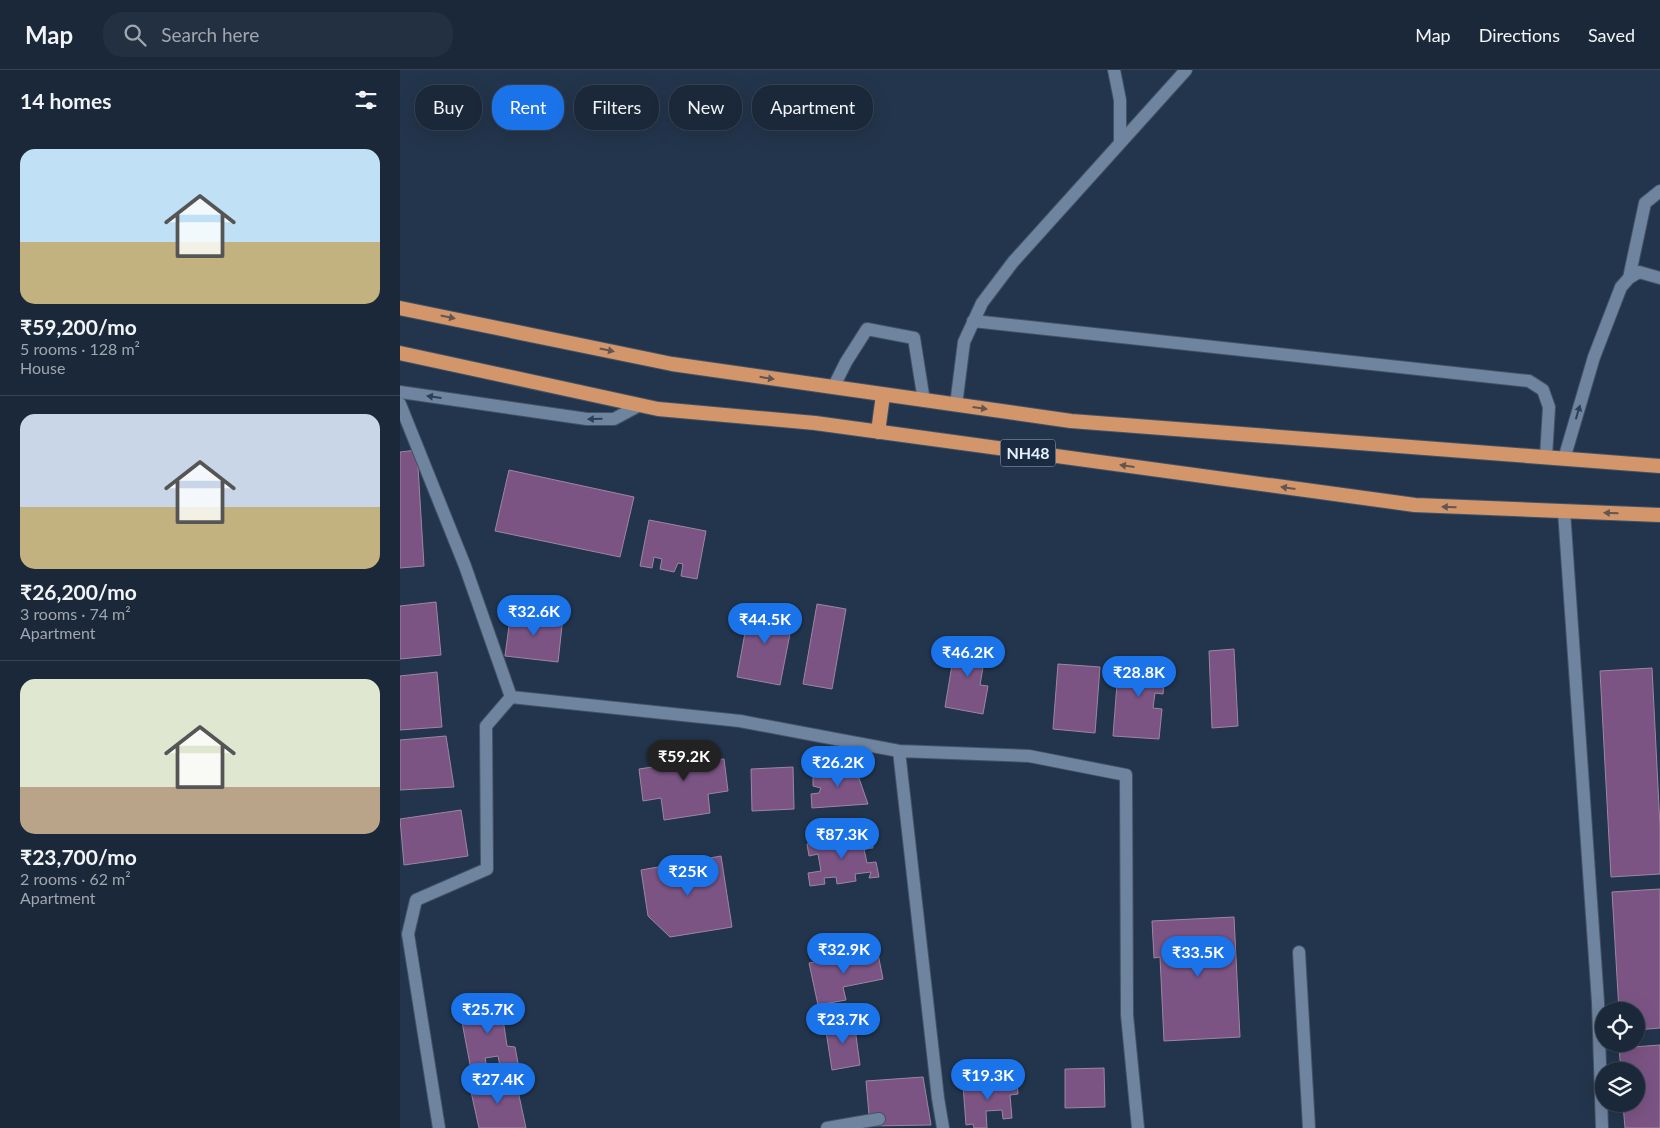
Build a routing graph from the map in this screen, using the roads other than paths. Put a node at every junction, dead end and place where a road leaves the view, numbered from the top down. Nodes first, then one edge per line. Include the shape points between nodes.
1 (1114, 70) edge
2 (1186, 70) edge
3 (1120, 142) junction
4 (1660, 192) edge
5 (1628, 278) junction
6 (1660, 278) edge
7 (400, 308) edge
8 (973, 321) junction
9 (400, 353) edge
10 (833, 388) junction
11 (400, 392) edge
12 (883, 395) junction
13 (924, 401) junction
14 (400, 404) edge
15 (640, 405) junction
16 (956, 405) junction
17 (878, 432) junction
18 (1546, 457) junction
19 (1564, 459) junction
20 (1660, 466) edge
21 (1564, 511) junction
22 (1660, 515) edge
23 (511, 697) junction
24 (899, 751) junction
25 (1299, 952) dead end
26 (879, 1119) dead end
27 (439, 1128) edge
28 (827, 1128) edge
29 (943, 1128) edge
30 (1138, 1128) edge
31 (1309, 1128) edge
32 (1602, 1128) edge

1 - 3 street via 1120,100
2 - 3 street
3 - 8 street via 1013,262 982,303
4 - 5 street via 1644,204
5 - 6 street via 1639,272
19 -> 5 street via 1594,357 1620,287
7 -> 10 highway, NH48 via 672,364
8 - 16 street via 964,342
8 - 18 street via 1529,381 1543,390 1548,406
9 - 15 highway, NH48
10 - 12 highway, NH48
10 - 13 street via 867,328 914,338
15 -> 11 street via 614,418 587,419
12 - 13 highway, NH48
12 - 17 highway
13 - 16 highway, NH48
14 - 23 street
15 - 17 highway, NH48
16 -> 18 highway, NH48 via 1071,421
21 -> 17 highway, NH48 via 1415,505
18 - 19 highway, NH48
19 - 20 highway, NH48
22 -> 21 highway, NH48
21 - 32 street via 1598,1002
23 - 24 street via 740,721
23 - 27 street via 486,726 487,869 416,900 408,934
24 - 29 street
24 - 30 street via 1029,756 1126,775 1127,1014
25 - 31 street
26 - 28 street

